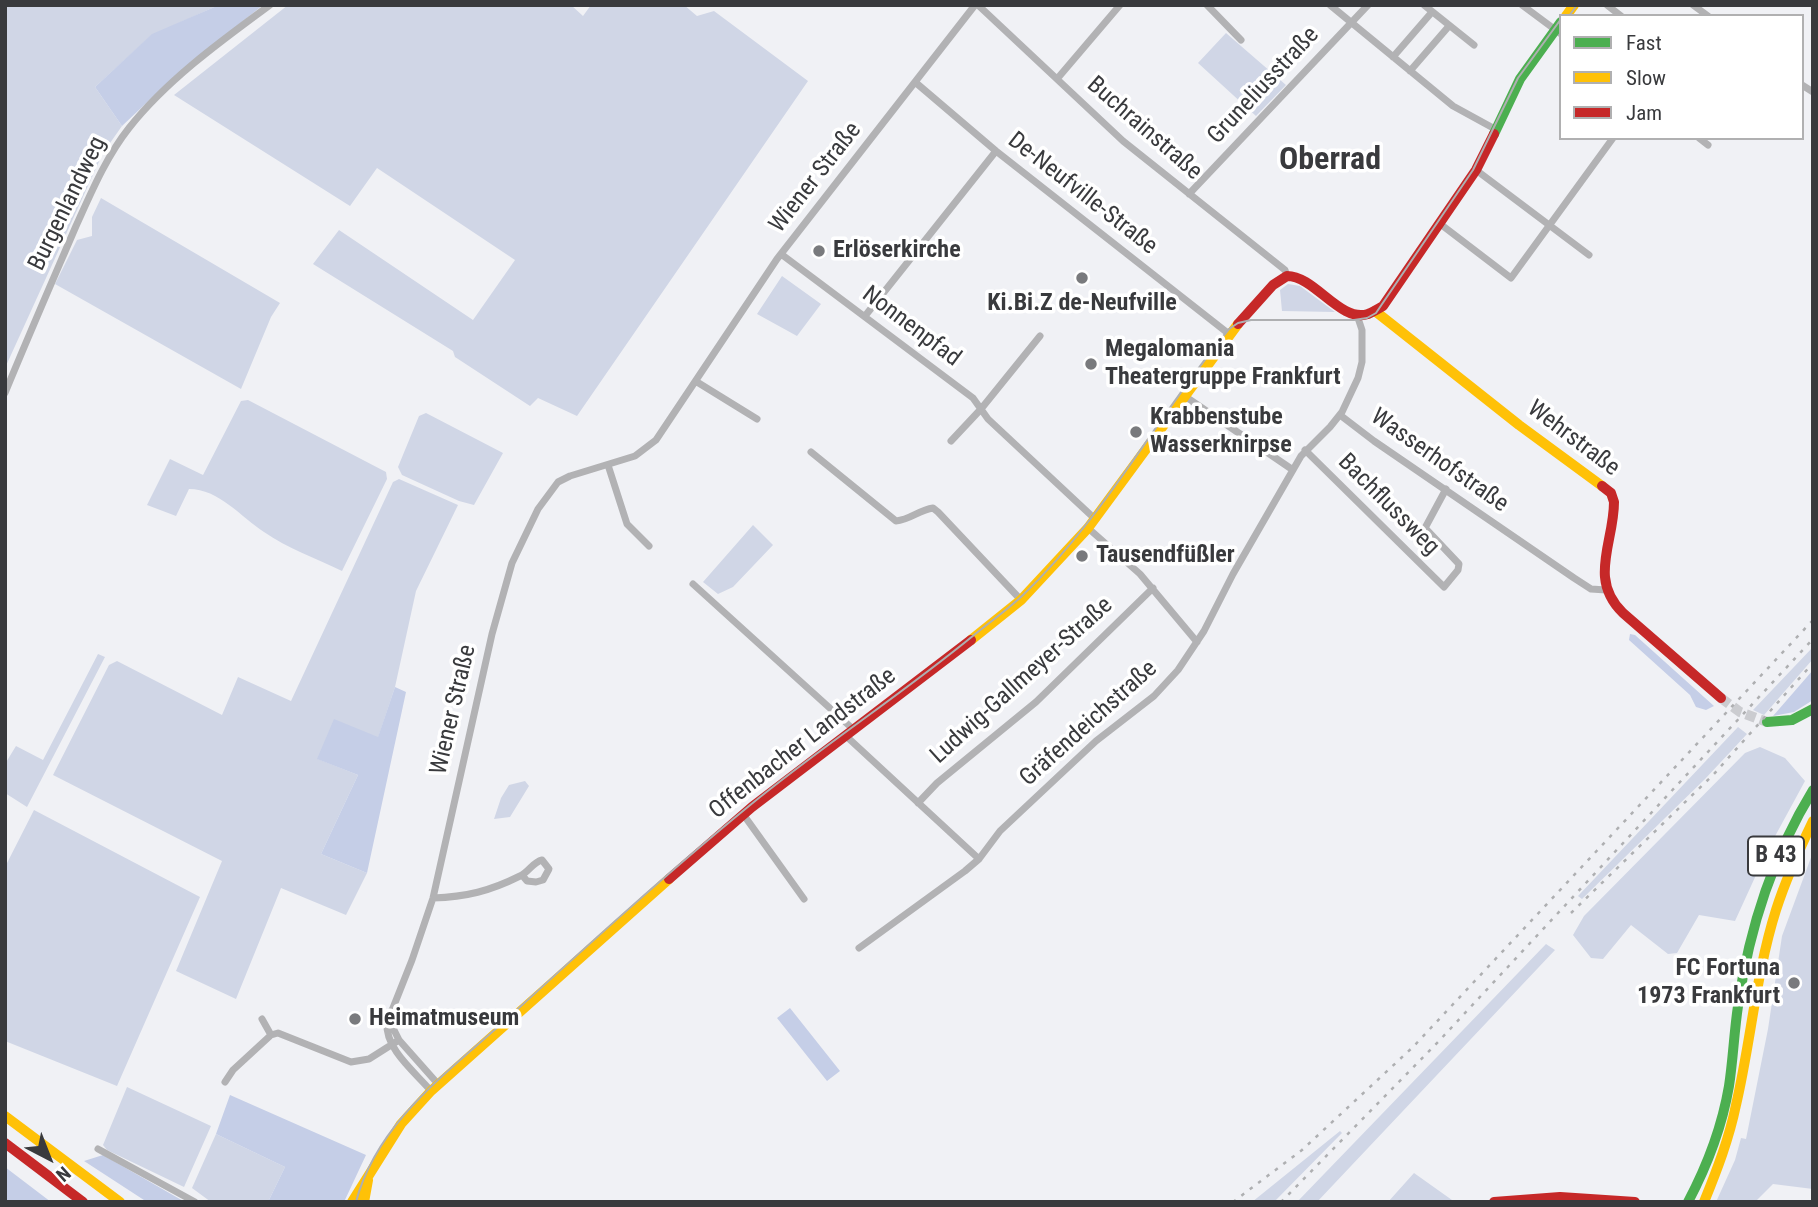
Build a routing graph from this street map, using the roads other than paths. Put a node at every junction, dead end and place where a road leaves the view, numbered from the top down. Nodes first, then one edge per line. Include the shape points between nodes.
1 (270, 5) edge
2 (977, 5) edge
3 (1120, 5) edge
4 (1206, 5) edge
5 (1329, 5) edge
6 (1368, 5) edge
7 (1424, 5) edge
8 (1522, 5) edge
9 (1432, 12) junction
10 (1350, 22) junction
11 (1449, 26) junction
12 (1559, 29) edge
13 (1241, 40) dead end
14 (1475, 45) dead end
15 (1393, 57) junction
16 (1410, 71) junction
17 (1057, 79) junction
18 (915, 82) junction
19 (1495, 129) junction
20 (1611, 140) edge
21 (1702, 140) edge
22 (1708, 145) dead end
23 (996, 151) junction
24 (1476, 170) junction
25 (1189, 194) junction
26 (1439, 223) junction
27 (1551, 225) junction
28 (781, 254) junction
29 (1589, 255) dead end
30 (1287, 276) junction
31 (1375, 312) junction
32 (1357, 315) junction
33 (865, 316) junction
34 (1232, 330) junction
35 (1040, 336) dead end
36 (697, 382) junction
37 (5, 393) edge
38 (1183, 395) junction
39 (981, 409) junction
40 (1340, 415) junction
41 (757, 419) dead end
42 (951, 441) dead end
43 (1306, 450) junction
44 (811, 452) dead end
45 (608, 465) junction
46 (1293, 470) junction
47 (1446, 488) junction
48 (1091, 523) junction
49 (649, 546) dead end
50 (693, 584) dead end
51 (1153, 588) junction
52 (1606, 590) junction
53 (1021, 600) junction
54 (1197, 642) junction
55 (1721, 698) tunnel mouth
56 (1813, 709) edge
57 (1767, 722) tunnel mouth
58 (850, 733) junction
59 (1813, 790) edge
60 (918, 803) junction
61 (743, 814) junction
62 (1813, 821) edge
63 (979, 859) junction
64 (522, 875) dead end
65 (433, 898) junction
66 (804, 899) dead end
67 (859, 948) dead end
68 (262, 1018) dead end
69 (271, 1035) junction
70 (395, 1042) junction
71 (225, 1082) dead end
72 (435, 1087) junction
73 (5, 1116) edge
74 (5, 1143) edge
75 (98, 1149) dead end
76 (370, 1173) junction
77 (83, 1202) edge
78 (120, 1202) edge
79 (195, 1202) edge
80 (352, 1202) edge
81 (364, 1202) edge
82 (1494, 1202) edge
83 (1635, 1202) edge
84 (1688, 1202) edge
85 (1704, 1202) edge

1 - 37 street, Burgenlandweg via 181,76 129,129 91,193
2 - 17 street, Buchrainstraße
2 - 18 street, Wiener Straße
3 - 17 street
4 - 13 street
5 - 10 street
6 - 10 street, Gruneliusstraße
7 - 9 street
8 - 12 street
9 - 11 street
9 - 15 street
10 - 15 street
10 - 25 street, Gruneliusstraße
11 - 14 street
11 - 16 street
12 - 19 main road via 1520,79
15 - 16 street
16 - 19 street via 1453,106
17 - 25 street, Buchrainstraße
18 - 23 street, De-Neufville-Straße
18 - 28 street, Wiener Straße
19 - 24 main road
20 - 27 street
21 - 22 street
23 - 33 street
23 - 34 street, De-Neufville-Straße
24 - 26 main road
24 - 27 street
25 - 30 street, Buchrainstraße
26 - 27 street via 1511,278
26 - 31 main road via 1388,300
27 - 29 street
28 - 33 street, Nonnenpfad
28 - 36 street, Wiener Straße
30 - 32 main road via 1301,279
30 - 34 main road, Offenbacher Landstraße
31 - 32 main road
31 - 52 main road, Wehrstraße via 1611,493 1615,503 1604,566
32 - 40 street, Wasserhofstraße via 1362,362
33 - 39 street, Nonnenpfad via 973,398
34 - 38 main road, Offenbacher Landstraße
35 - 39 street
36 - 41 street
36 - 45 street, Wiener Straße via 656,440 635,456
38 - 46 street
38 - 48 main road, Offenbacher Landstraße
39 - 42 street
39 - 48 street, Nonnenpfad
40 - 43 street, Gräfendeichstraße
40 - 47 street, Wasserhofstraße
43 - 46 street, Gräfendeichstraße
43 - 47 street, Bachflussweg via 1444,587 1460,564 1425,528
44 - 53 street via 896,521 933,508
45 - 49 street via 627,524
45 - 65 street, Wiener Straße via 558,482 538,509 513,563 492,634
46 - 54 street, Gräfendeichstraße
47 - 52 street, Wasserhofstraße via 1591,589
48 - 51 street, Nonnenpfad
48 - 53 main road, Offenbacher Landstraße
50 - 58 street
51 - 54 street, Nonnenpfad
51 - 60 street, Ludwig-Gallmeyer-Straße via 1036,702
52 - 55 main road via 1614,603
53 - 58 main road, Offenbacher Landstraße
54 - 63 street, Gräfendeichstraße via 1167,683 1009,822
56 - 57 main road via 1792,720
58 - 60 street
58 - 61 main road, Offenbacher Landstraße
59 - 84 main road, B 43 via 1776,856 1762,892 1739,1002 1723,1114
60 - 63 street
61 - 66 street
61 - 72 main road, Offenbacher Landstraße
62 - 85 main road, B 43 via 1778,899 1733,1123
63 - 67 street, Gräfendeichstraße
64 - 65 street via 470,896
65 - 70 street, Wiener Straße via 392,1007
68 - 69 street
69 - 70 street via 278,1033 351,1062 369,1059
69 - 71 street
70 - 72 street, Wiener Straße
72 - 76 main road, Offenbacher Landstraße via 401,1124
73 - 78 main road
74 - 77 main road
75 - 79 street
76 - 80 main road, Offenbacher Landstraße
76 - 81 main road, Offenbacher Landstraße
82 - 83 main road via 1560,1197

